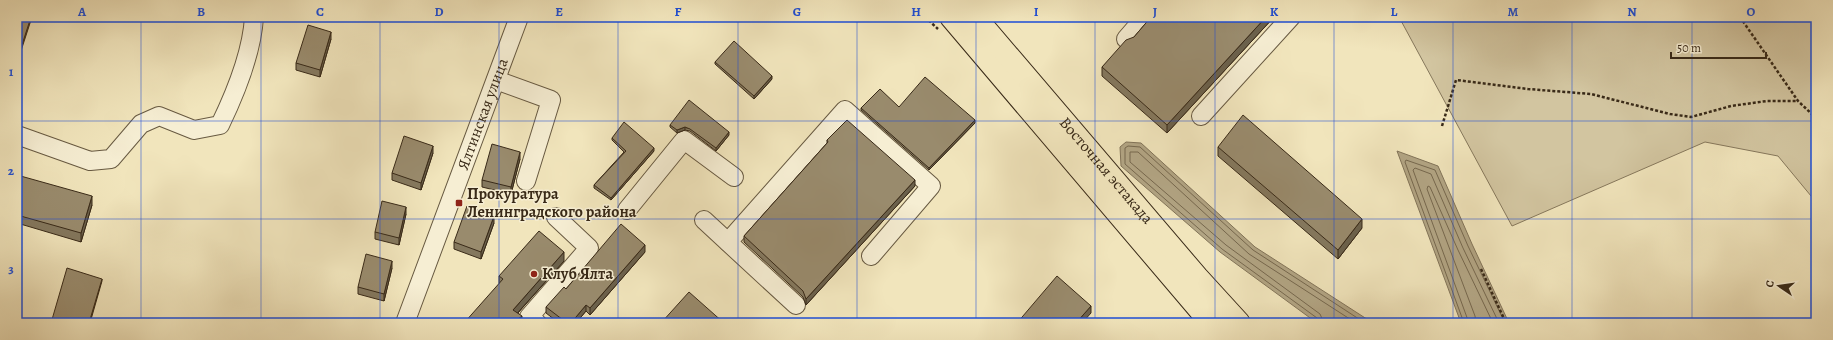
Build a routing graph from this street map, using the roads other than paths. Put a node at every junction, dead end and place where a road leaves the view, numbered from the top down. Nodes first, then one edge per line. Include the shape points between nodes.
1 (254, 17) edge
2 (519, 17) edge
3 (951, 17) edge
4 (975, 17) edge
5 (1145, 17) edge
6 (1291, 17) edge
7 (1126, 39) edge
8 (496, 80) junction
9 (1202, 116) dead end
10 (17, 135) edge
11 (734, 177) dead end
12 (526, 180) dead end
13 (627, 210) dead end
14 (556, 216) dead end
15 (704, 220) dead end
16 (728, 242) junction
17 (871, 256) dead end
18 (796, 305) dead end
19 (405, 323) edge
20 (537, 323) edge
21 (1211, 323) edge
22 (1239, 323) edge

1 - 10 street via 254,30 234,96 220,125 194,130 159,116 141,124 111,159 90,161
2 - 8 street, Ялтинская улица
3 - 21 main road, Восточная эстакада
4 - 22 main road, Восточная эстакада
5 - 7 street
6 - 9 street
8 - 12 street via 551,100
8 - 19 street, Ялтинская улица
11 - 13 street via 684,140
14 - 20 street via 589,248 529,316
15 - 16 street
16 - 17 street via 846,110 931,186
16 - 18 street

